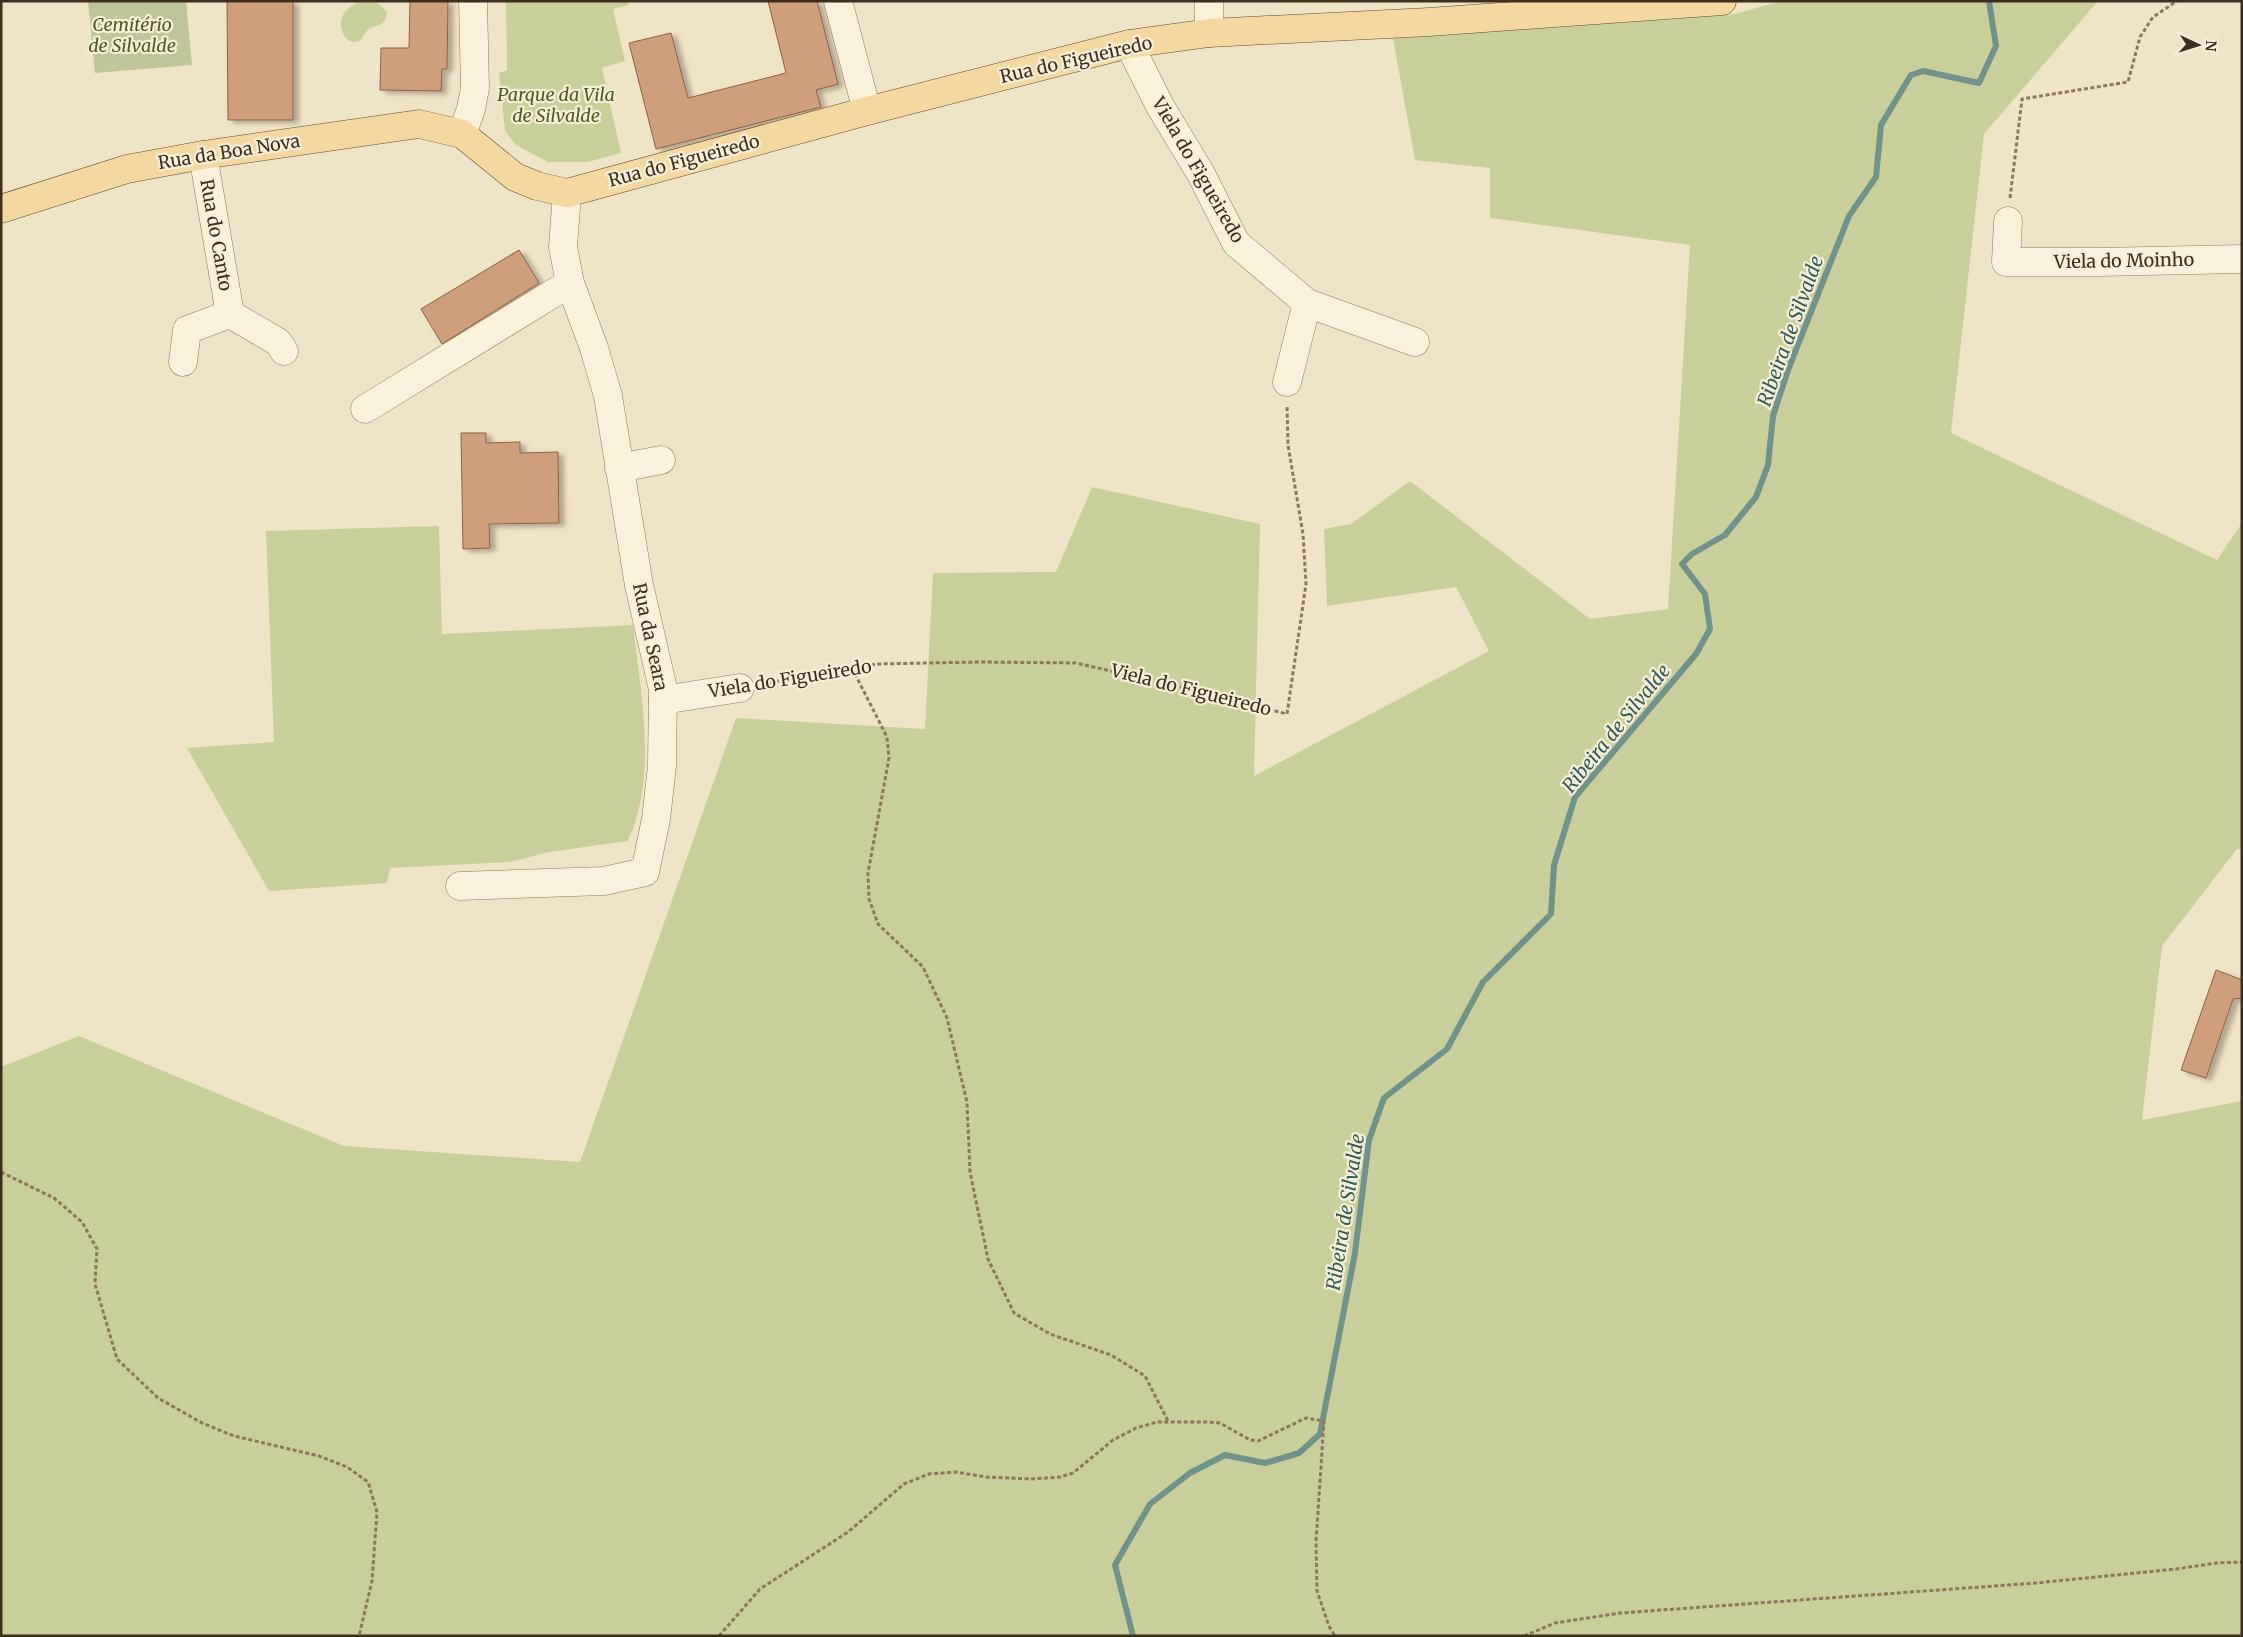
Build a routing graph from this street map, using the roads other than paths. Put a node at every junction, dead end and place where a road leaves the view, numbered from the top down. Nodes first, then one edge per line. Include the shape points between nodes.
1 (473, 1) edge
2 (838, 1) edge
3 (1209, 1) edge
4 (1722, 1) edge
5 (1209, 33) junction
6 (1129, 44) junction
7 (867, 111) junction
8 (462, 134) junction
9 (202, 155) junction
10 (567, 192) junction
11 (1, 209) edge
12 (2008, 221) road end
13 (2242, 259) edge
14 (570, 283) junction
15 (1307, 303) junction
16 (230, 314) junction
17 (1415, 342) dead end
18 (284, 351) dead end
19 (183, 362) dead end
20 (1287, 382) road end
21 (365, 409) dead end
22 (662, 460) dead end
23 (619, 468) junction
24 (740, 688) road end
25 (663, 700) junction
26 (460, 886) dead end

1 - 8 street via 475,88
2 - 7 street
3 - 5 street
4 - 5 main road, Rua do Figueiredo via 1428,22
5 - 6 main road, Rua do Figueiredo
6 - 7 main road, Rua do Figueiredo
6 - 15 street, Viela do Figueiredo via 1236,243
7 - 10 main road, Rua do Figueiredo
8 - 9 main road, Rua da Boa Nova via 419,124
8 - 10 main road, Rua do Figueiredo via 515,177 537,186
9 - 11 main road, Rua da Boa Nova via 127,169
9 - 16 street, Rua do Canto
10 - 14 street, Rua da Seara via 563,246
12 - 13 street, Viela do Moinho via 2006,262
14 - 21 street
14 - 23 street, Rua da Seara via 608,396
15 - 17 street
15 - 20 street
16 - 18 street, Rua do Canto via 278,342
16 - 19 street, Rua do Canto via 187,330
22 - 23 street
23 - 25 street, Rua da Seara
24 - 25 street, Viela do Figueiredo
25 - 26 street, Rua da Seara via 662,766 645,872 604,881

